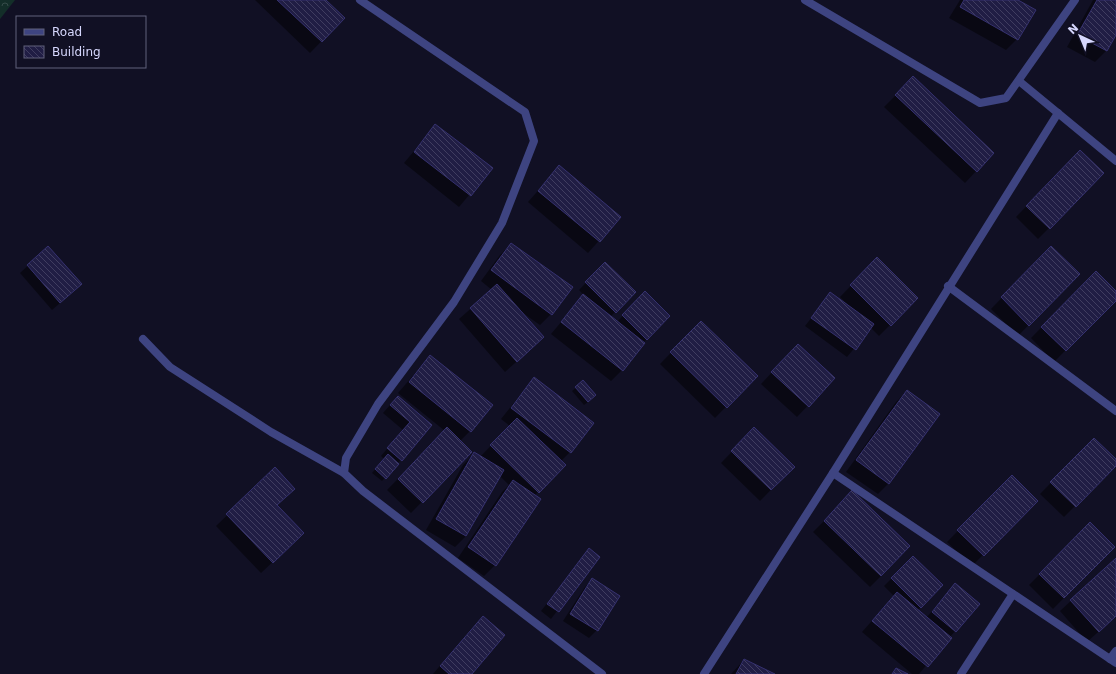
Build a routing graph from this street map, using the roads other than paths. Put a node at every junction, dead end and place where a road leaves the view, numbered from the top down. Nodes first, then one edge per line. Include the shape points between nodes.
1 (360, 0) edge
2 (805, 0) edge
3 (1075, 0) edge
4 (1019, 81) junction
5 (1058, 113) junction
6 (1116, 160) edge
7 (948, 286) junction
8 (143, 339) dead end
9 (1116, 411) edge
10 (344, 472) junction
11 (833, 473) junction
12 (1013, 594) junction
13 (1116, 651) edge
14 (1113, 661) edge
15 (602, 674) edge
16 (704, 674) edge
17 (961, 674) edge

1 - 10 street via 525,112 534,141 502,223 454,302 378,404 346,458
2 - 4 street via 980,103 1006,98
3 - 4 street
4 - 5 street
5 - 6 street
5 - 7 street
7 - 9 street
7 - 11 street
8 - 10 street via 170,367 271,432
10 - 15 street via 363,491
11 - 12 street
11 - 16 street
12 - 14 street
12 - 17 street
13 - 14 street

